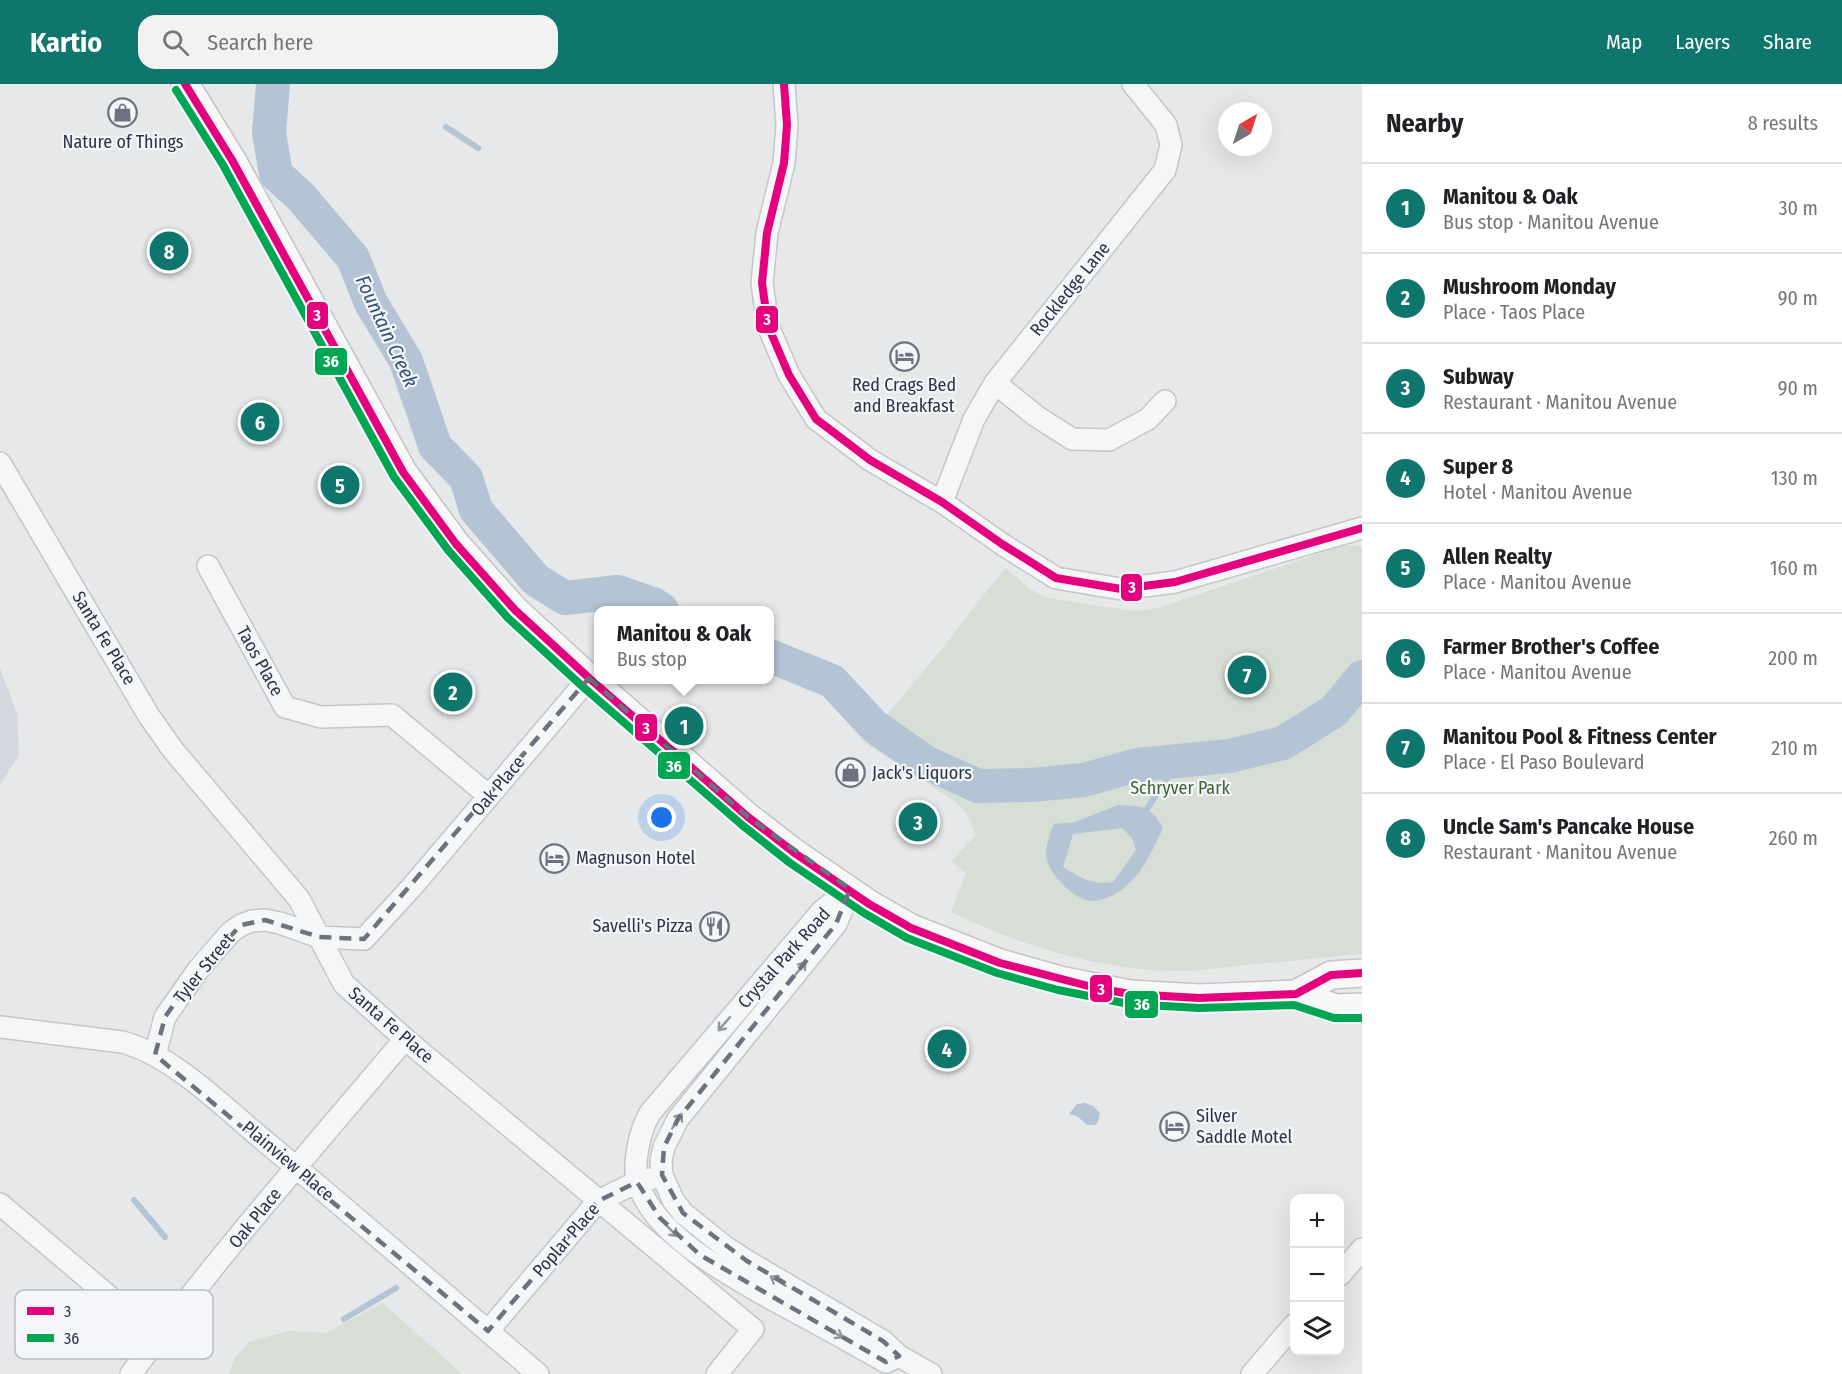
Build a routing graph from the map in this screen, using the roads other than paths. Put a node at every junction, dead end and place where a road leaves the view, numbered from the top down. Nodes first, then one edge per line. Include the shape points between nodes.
1 (185, 84) edge
2 (784, 84) edge
3 (1133, 84) edge
4 (995, 382) junction
5 (1165, 401) dead end
6 (0, 463) edge
7 (942, 502) junction
8 (1362, 528) edge
9 (208, 566) dead end
10 (589, 678) junction
11 (594, 682) edge
12 (596, 684) edge
13 (489, 796) junction
14 (850, 890) junction
15 (319, 937) junction
16 (1362, 973) edge
17 (1296, 994) junction
18 (1362, 1007) edge
19 (0, 1027) edge
20 (405, 1039) junction
21 (155, 1055) junction
22 (296, 1167) junction
23 (662, 1175) junction
24 (638, 1182) junction
25 (598, 1201) junction
26 (0, 1204) edge
27 (1362, 1249) edge
28 (1344, 1270) edge
29 (101, 1290) edge
30 (197, 1290) edge
31 (1290, 1330) edge
32 (488, 1331) junction
33 (899, 1356) junction
34 (142, 1359) edge
35 (131, 1374) edge
36 (538, 1374) edge
37 (717, 1374) edge
38 (931, 1374) edge
39 (1252, 1374) edge

1 - 10 main road via 232,160 413,488 486,580
2 - 7 street via 784,163 767,233 762,283 768,326 789,375 816,419 870,460
3 - 4 street, Rockledge Lane via 1166,125 1171,145 1165,170
4 - 5 street via 1072,439 1109,440 1148,419
4 - 7 street, Rockledge Lane via 974,419
6 - 15 street, Santa Fe Place via 155,724 299,899
7 - 8 street via 1056,578 1120,589 1175,582
9 - 13 street, Taos Place via 285,707 321,717 393,715
10 - 11 main road
10 - 13 street, Oak Place
12 - 14 main road via 748,817
13 - 15 street, Oak Place via 364,939
14 - 17 main road via 911,928 1000,963 1069,982 1130,994
23 -> 14 street, Crystal Park Road via 664,1147 678,1119 836,924
14 -> 24 street, Crystal Park Road via 822,911 650,1113 641,1132
15 - 20 street, Santa Fe Place via 344,984
15 - 21 street, Tyler Street via 265,920 252,921 231,932 165,1017
16 - 17 main road via 1331,975
17 - 18 main road via 1336,1008
19 - 21 street, Plainview Place via 122,1042
20 - 22 street, Oak Place
20 - 25 street, Santa Fe Place
21 - 22 street, Plainview Place via 180,1071
22 - 30 street, Oak Place
22 - 32 street, Plainview Place
23 - 24 street, Poplar Place
33 -> 23 street, Crystal Park Road via 883,1341 724,1246 683,1213
24 - 25 street, Poplar Place
24 -> 33 street, Crystal Park Road via 660,1218 700,1255 886,1362
25 - 32 street, Poplar Place
25 - 37 street, Santa Fe Place via 753,1329
26 - 29 street
27 - 28 street
31 - 39 street
32 - 36 street, Plainview Place
33 - 38 street, Crystal Park Road
34 - 35 street, Oak Place

